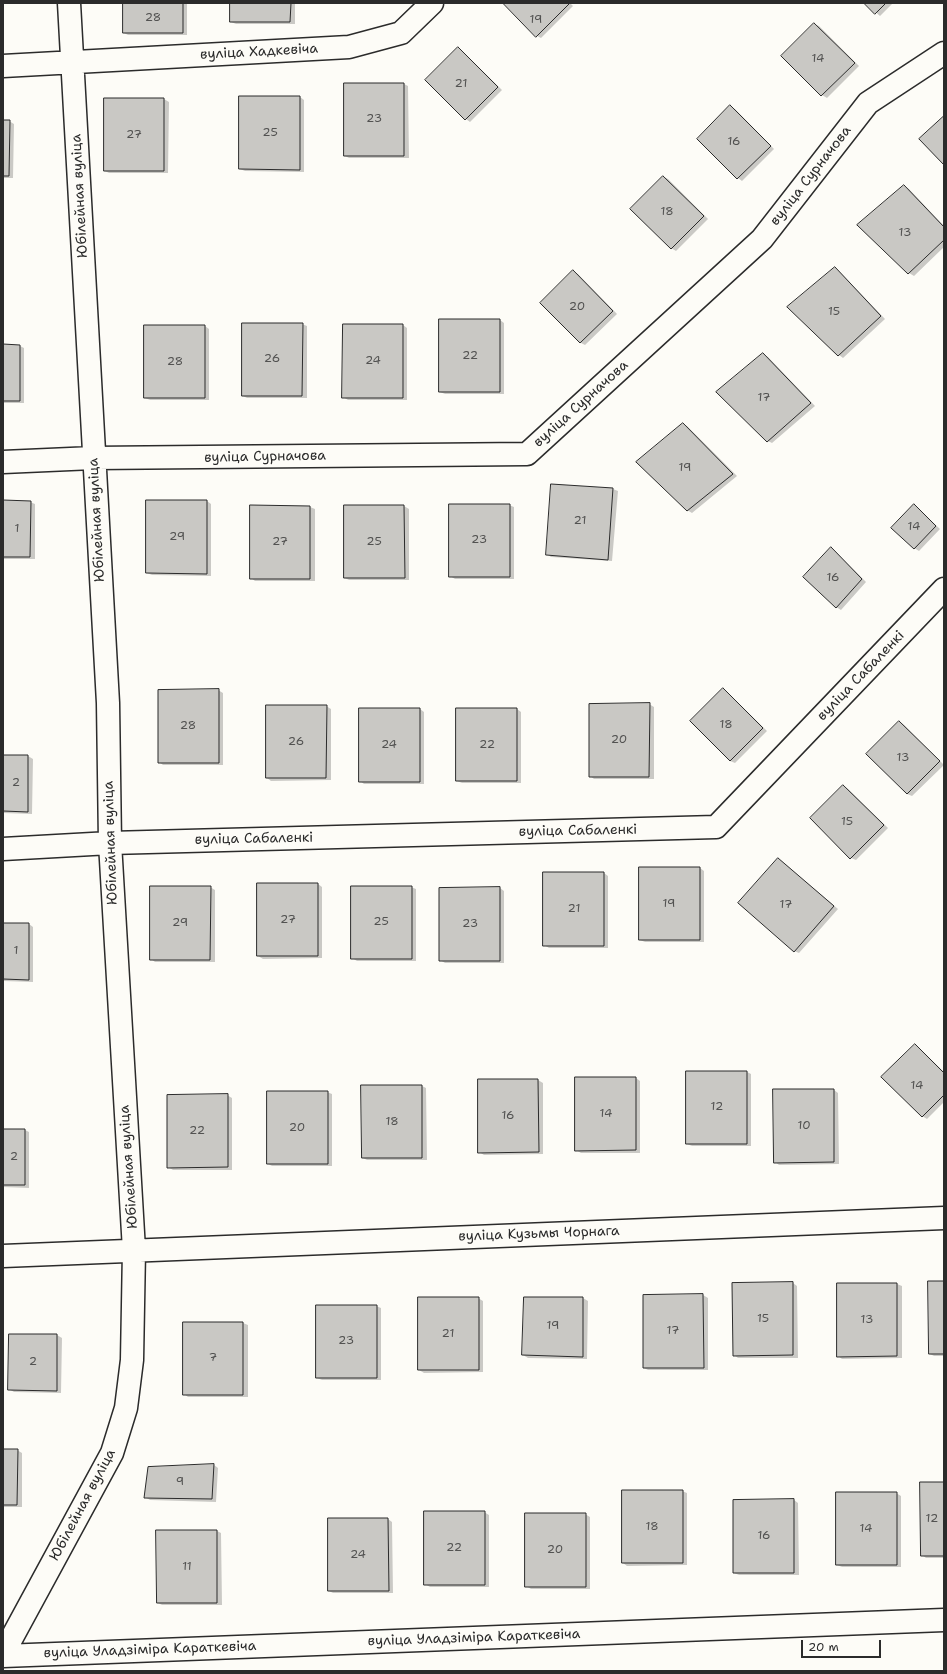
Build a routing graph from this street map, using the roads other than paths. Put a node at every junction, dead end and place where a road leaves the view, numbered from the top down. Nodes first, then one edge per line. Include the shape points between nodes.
1 (69, 3) edge
2 (432, 3) edge
3 (944, 54) edge
4 (72, 63) junction
5 (3, 66) edge
6 (93, 458) junction
7 (3, 462) edge
8 (944, 589) edge
9 (110, 843) junction
10 (3, 848) edge
11 (944, 1218) edge
12 (134, 1250) junction
13 (3, 1256) edge
14 (944, 1620) edge
15 (3, 1655) edge

1 - 4 street, Юбілейная вуліца
2 - 4 street, вуліца Хадкевіча via 402,33 349,47
3 - 6 street, вуліца Сурначова via 868,103 762,239 527,454
4 - 5 street, вуліца Хадкевіча
4 - 6 street, Юбілейная вуліца
6 - 7 street, вуліца Сурначова
6 - 9 street, Юбілейная вуліца via 108,703
8 - 9 street, вуліца Сабаленкі via 716,827
9 - 10 street, вуліца Сабаленкі
9 - 12 street, Юбілейная вуліца
11 - 12 street, вуліца Кузьмы Чорнага
12 - 13 street, вуліца Кузьмы Чорнага
12 - 15 street, Юбілейная вуліца via 132,1360 126,1408 112,1453
14 - 15 street, вуліца Уладзіміра Караткевіча

